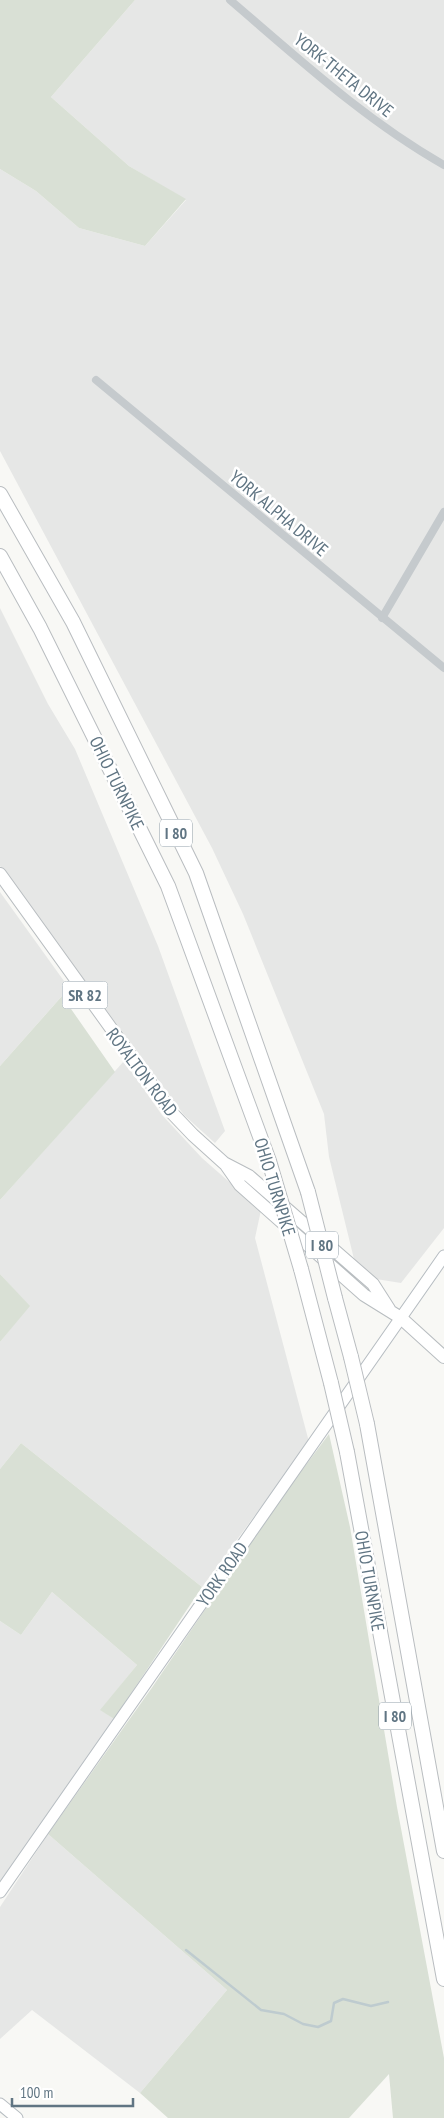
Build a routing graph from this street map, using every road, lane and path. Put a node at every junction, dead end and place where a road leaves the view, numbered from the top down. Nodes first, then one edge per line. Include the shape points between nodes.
1 (230, 0) edge
2 (444, 165) edge
3 (96, 380) dead end
4 (0, 494) edge
5 (444, 512) edge
6 (0, 556) edge
7 (382, 618) junction
8 (444, 668) edge
9 (0, 874) edge
10 (444, 1256) edge
11 (400, 1318) junction
12 (444, 1357) edge
13 (444, 1851) edge
14 (0, 1892) edge
15 (444, 1979) edge
16 (0, 2104) edge
17 (17, 2118) edge

1 - 2 street, YORK-THETA DRIVE via 351,104
3 - 7 street, YORK ALPHA DRIVE
4 - 13 highway, OHIO TURNPIKE / I 80, bridge via 73,622 196,873 308,1192 367,1424
5 - 7 street
6 - 15 highway, OHIO TURNPIKE / I 80, bridge via 40,628 168,886 268,1161 331,1383 347,1452
7 - 8 street, YORK ALPHA DRIVE
9 - 11 main road, ROYALTON ROAD / SR 82 via 172,1113 224,1163 247,1192 364,1295
10 - 11 street, YORK ROAD
11 - 12 main road, ROYALTON ROAD / SR 82
11 - 14 street, YORK ROAD
16 - 17 street

